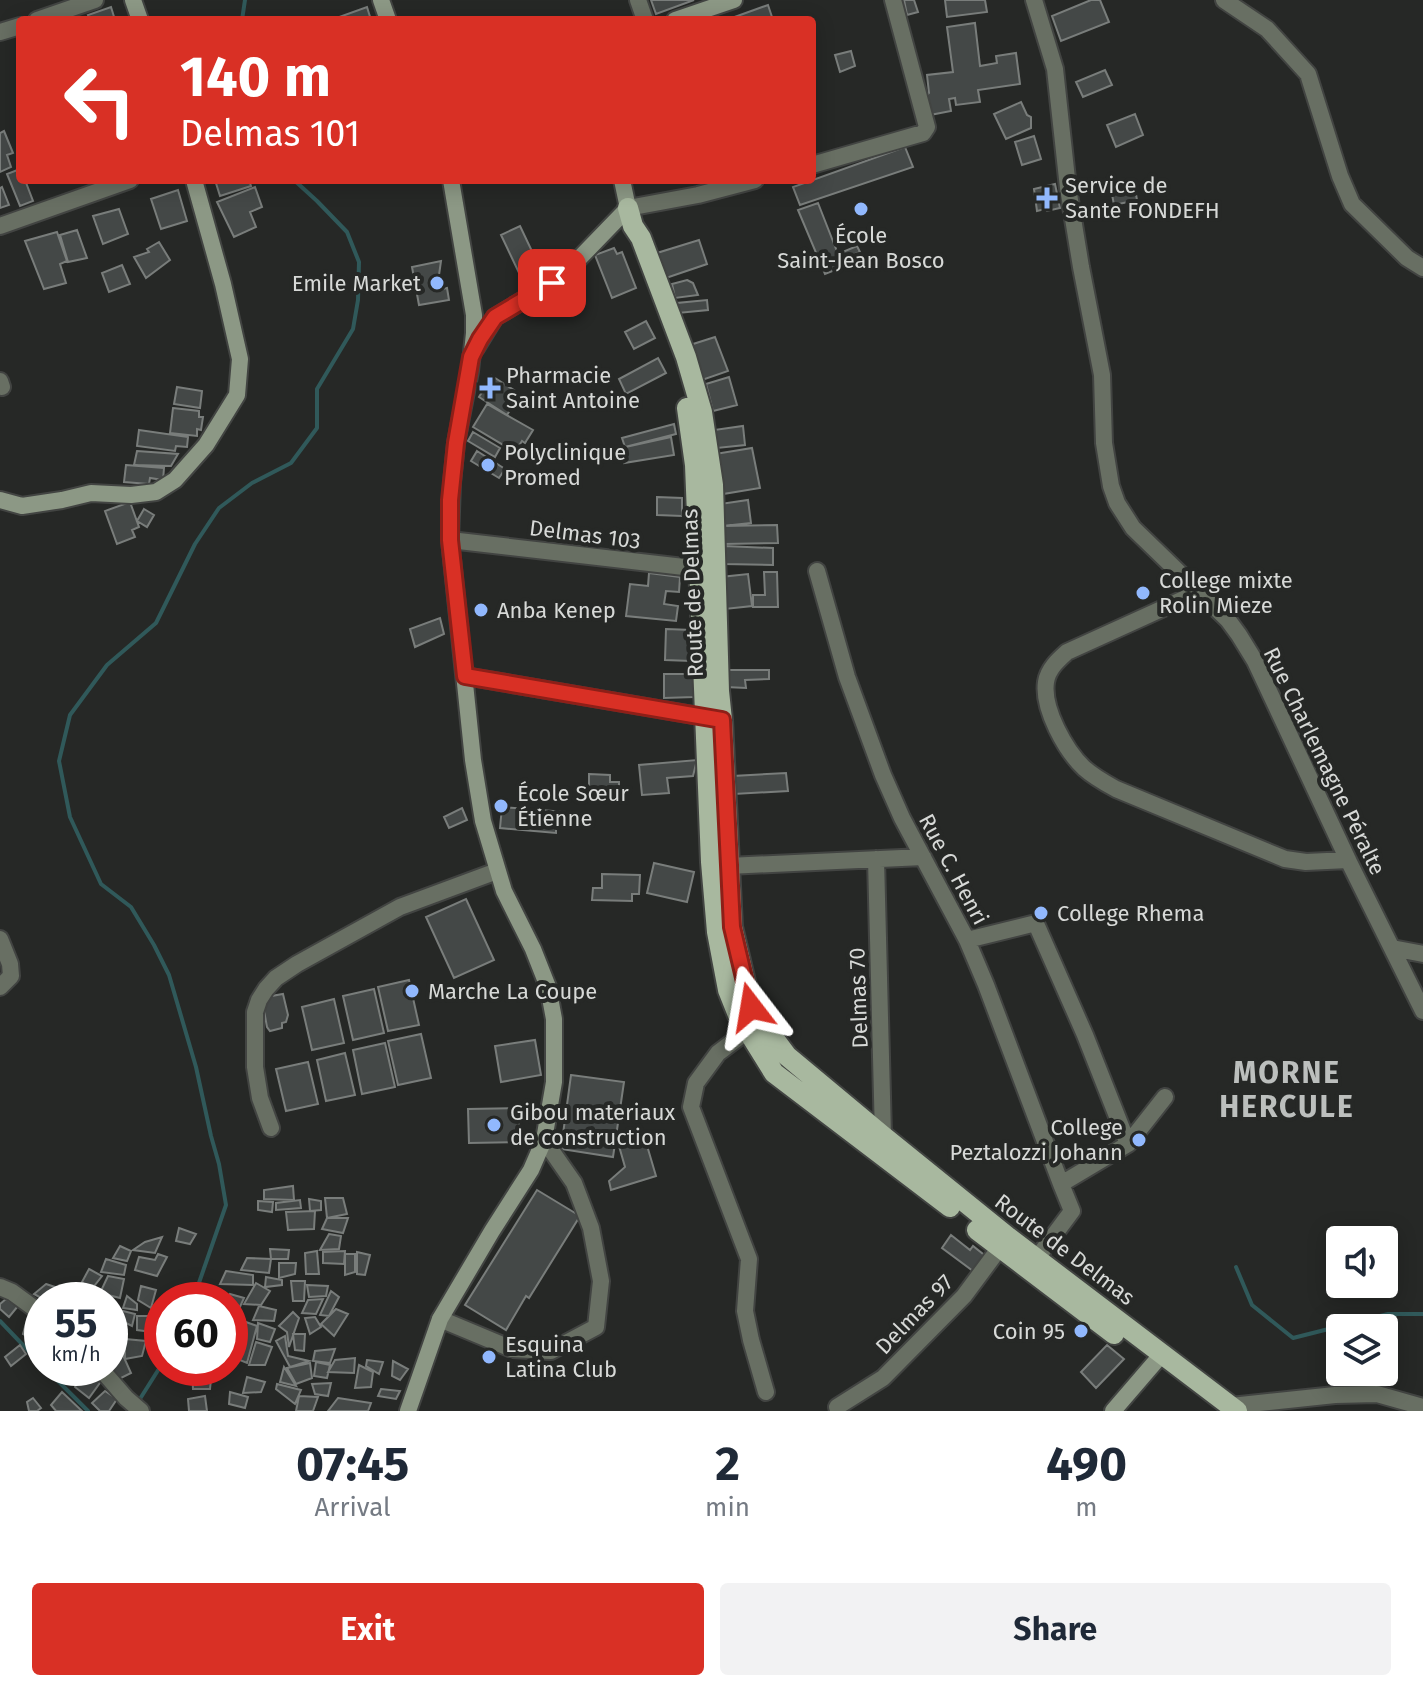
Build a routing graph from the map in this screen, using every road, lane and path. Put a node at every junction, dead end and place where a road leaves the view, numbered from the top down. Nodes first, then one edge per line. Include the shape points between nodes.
1 (95, 0) edge
2 (734, 0) edge
3 (893, 0) edge
4 (1034, 0) edge
5 (1224, 0) edge
6 (49, 16) edge
7 (687, 16) edge
8 (816, 164) edge
9 (119, 184) edge
10 (195, 184) edge
11 (452, 184) edge
12 (623, 184) edge
13 (725, 184) edge
14 (702, 187) edge
15 (630, 217) junction
16 (0, 226) edge
17 (1423, 268) edge
18 (467, 282) junction
19 (509, 308) junction
20 (471, 357) junction
21 (0, 500) edge
22 (450, 540) junction
23 (707, 570) junction
24 (817, 571) dead end
25 (1199, 592) junction
26 (465, 676) junction
27 (714, 719) junction
28 (923, 857) junction
29 (876, 859) junction
30 (1348, 860) junction
31 (728, 866) junction
32 (497, 871) junction
33 (0, 939) edge
34 (967, 940) junction
35 (1392, 948) junction
36 (1423, 954) edge
37 (5, 982) edge
38 (1423, 1010) edge
39 (754, 1026) junction
40 (1165, 1097) dead end
41 (271, 1128) dead end
42 (883, 1136) junction
43 (544, 1140) junction
44 (1128, 1144) junction
45 (1061, 1184) junction
46 (1003, 1242) junction
47 (1037, 1258) junction
48 (6, 1290) edge
49 (24, 1302) edge
50 (440, 1319) junction
51 (1158, 1359) junction
52 (116, 1386) edge
53 (766, 1392) dead end
54 (837, 1407) dead end
55 (1423, 1407) edge
56 (1228, 1409) edge
57 (141, 1411) edge
58 (408, 1411) edge
59 (1113, 1411) edge

1 - 6 street
2 - 7 main road
3 - 8 street via 927,127 923,133
4 - 25 street, Rue Charlemagne Péralte via 1055,69 1068,188 1102,375 1111,486 1133,528
5 - 17 street via 1267,29 1308,74 1352,204
9 - 16 street
10 - 21 main road via 240,359 237,395 206,445 175,480 156,492 91,493 22,506
11 - 18 main road
12 - 15 main road, Route de Delmas
13 - 14 street
14 - 15 street
15 - 19 main road via 552,283
15 - 23 main road, Route de Delmas via 686,357 702,412 713,485
18 - 19 main road via 488,305
18 - 20 main road via 474,315
19 - 20 main road via 495,317
20 - 22 main road via 455,456
22 - 23 street, Delmas 103
22 - 26 main road
23 - 27 main road, Route de Delmas via 719,691
24 - 28 street, Rue C. Henri via 847,677 883,775
25 - 30 street, Rue Charlemagne Péralte via 1228,620 1255,661
25 - 30 street via 1057,661 1046,683 1060,735 1082,766 1116,789 1285,859
26 - 27 street
26 - 32 main road via 483,821
27 - 31 main road, Route de Delmas
27 - 39 main road, Route de Delmas via 711,862 717,932 728,990
28 - 29 street
28 - 34 street, Rue C. Henri
29 - 31 street
29 - 42 street, Delmas 70
30 - 35 street, Rue Charlemagne Péralte
31 - 39 main road, Route de Delmas via 732,927
32 - 41 street via 400,907 297,964 266,989 255,1012 255,1067
32 - 43 main road via 548,987 554,1019 554,1082
33 - 37 street via 10,964
34 - 44 street via 1037,926
34 - 45 street, Rue C. Henri
35 - 36 street
35 - 38 street, Rue Charlemagne Péralte
39 - 42 main road, Route de Delmas
39 - 46 main road, Route de Delmas via 774,1073
39 - 53 street via 718,1053 696,1083 691,1107 749,1259 745,1311
40 - 44 street
42 - 46 main road, Route de Delmas
43 - 50 main road
43 - 50 street via 574,1183 591,1228 601,1281 596,1327 551,1351 512,1349
44 - 45 street
45 - 47 street, Rue C. Henri via 1072,1211
46 - 47 main road, Route de Delmas
46 - 51 main road, Route de Delmas
46 - 54 street, Delmas 97 via 964,1296 883,1378
47 - 51 main road, Route de Delmas
48 - 49 street
50 - 58 main road
51 - 56 main road, Route de Delmas
51 - 59 main road
52 - 57 street
55 - 56 street via 1377,1394

